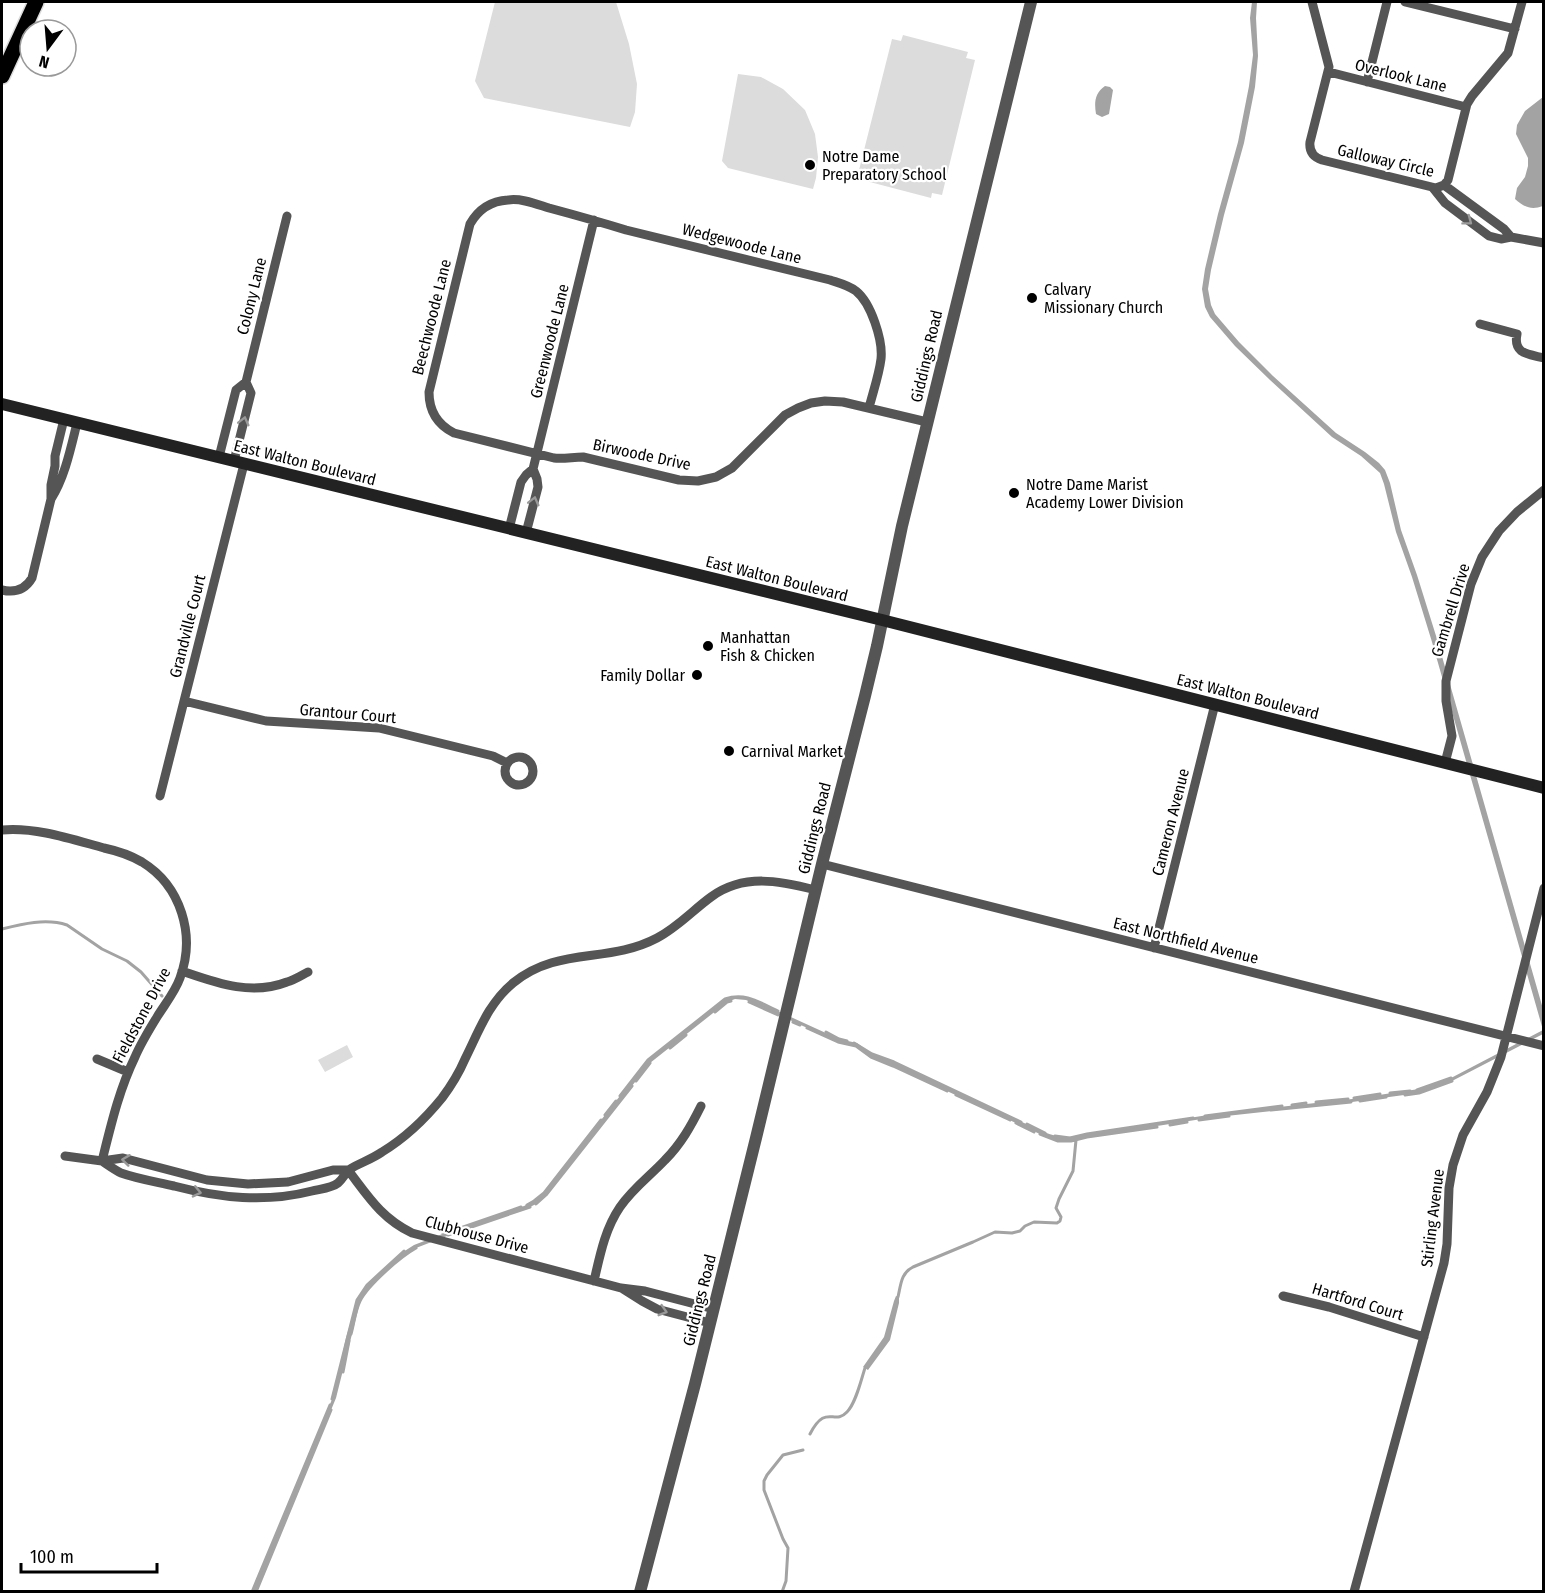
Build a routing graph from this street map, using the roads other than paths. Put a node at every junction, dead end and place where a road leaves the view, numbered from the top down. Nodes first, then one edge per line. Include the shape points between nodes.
1 (36, 2) edge
2 (1031, 2) edge
3 (1312, 2) edge
4 (1387, 2) edge
5 (1405, 2) edge
6 (1522, 2) edge
7 (1515, 29) junction
8 (1329, 72) junction
9 (2, 76) edge
10 (1367, 82) junction
11 (1466, 107) junction
12 (1444, 184) junction
13 (1433, 188) junction
14 (499, 201) joint
15 (287, 216) dead end
16 (594, 220) junction
17 (1511, 237) junction
18 (1544, 243) edge
19 (1480, 324) dead end
20 (1544, 358) edge
21 (246, 382) junction
22 (2, 404) edge
23 (869, 408) junction
24 (64, 419) junction
25 (927, 422) junction
26 (77, 423) junction
27 (537, 453) junction
28 (219, 458) junction
29 (239, 462) junction
30 (59, 467) junction
31 (533, 469) junction
32 (1544, 489) edge
33 (509, 529) junction
34 (526, 533) junction
35 (2, 591) edge
36 (882, 620) junction
37 (184, 701) junction
38 (1215, 704) junction
39 (507, 763) dead end
40 (1445, 763) junction
41 (1544, 788) edge
42 (160, 796) dead end
43 (2, 830) edge
44 (822, 864) junction
45 (1544, 888) edge
46 (816, 890) junction
47 (1154, 948) junction
48 (182, 971) junction
49 (308, 972) dead end
50 (1506, 1037) junction
51 (1544, 1046) edge
52 (97, 1059) dead end
53 (128, 1072) junction
54 (700, 1106) dead end
55 (65, 1156) dead end
56 (102, 1161) junction
57 (348, 1170) junction
58 (171, 1171) junction
59 (288, 1182) junction
60 (227, 1183) junction
61 (167, 1185) junction
62 (290, 1196) junction
63 (226, 1197) junction
64 (594, 1281) junction
65 (621, 1288) junction
66 (1283, 1296) dead end
67 (714, 1309) junction
68 (710, 1323) junction
69 (1424, 1336) junction
70 (640, 1592) edge
71 (1354, 1592) edge

1 - 9 main road
2 - 25 street, Giddings Road
3 - 8 street, Galloway Circle
4 - 10 street
5 - 7 street
6 - 7 street, Galloway Circle
7 - 11 street, Galloway Circle via 1506,57
8 - 10 street, Overlook Lane
8 - 13 street, Galloway Circle via 1310,142 1314,155
10 - 11 street, Overlook Lane
11 - 12 street, Galloway Circle
12 - 13 street, Galloway Circle
12 - 17 street
13 -> 17 street via 1445,203 1485,234 1498,239
14 - 16 street, Wedgewoode Lane via 522,200
14 - 27 street, Beechwoode Lane via 477,214 468,230 429,398 437,419 452,432
15 - 21 street, Colony Lane
16 - 23 street, Wedgewoode Lane via 853,289 867,306 881,347
16 - 27 street, Greenwoode Lane
17 - 18 street
19 - 20 street via 1517,334 1520,351
21 - 28 street, Colony Lane via 236,390
29 -> 21 street, Colony Lane via 251,393
22 - 24 main road, East Walton Boulevard
23 - 25 street, Birwoode Drive
23 - 27 street, Birwoode Drive via 831,401 798,408 779,420 732,468 698,481 583,457 566,459
24 - 26 main road, East Walton Boulevard
24 - 30 street via 55,456
25 - 36 street, Giddings Road
26 - 28 main road, East Walton Boulevard
26 - 30 street via 68,459
27 - 31 street, Greenwoode Lane
28 - 29 main road, East Walton Boulevard
29 - 33 main road, East Walton Boulevard
29 - 37 street, Grandville Court
30 - 35 street via 59,487 51,498 30,581 18,591
31 - 33 street, Greenwoode Lane via 521,482
34 -> 31 street, Greenwoode Lane via 538,487
32 - 40 street, Gambrell Drive via 1499,531 1470,584 1446,681 1452,736
33 - 34 main road, East Walton Boulevard
34 - 36 main road, East Walton Boulevard
36 - 38 main road, East Walton Boulevard
36 - 44 street, Giddings Road
37 - 39 street, Grantour Court via 266,721 379,728 493,756
37 - 42 street, Grandville Court
38 - 40 main road, East Walton Boulevard
38 - 47 street, Cameron Avenue
40 - 41 main road, East Walton Boulevard
43 - 48 street, Fieldstone Drive via 34,831 114,850 152,868 170,888 184,919 187,945
44 - 46 street, Giddings Road
44 - 47 street, East Northfield Avenue
45 - 50 street, Stirling Avenue
46 - 57 street via 772,881 736,884 645,944 612,954 557,961 525,974 489,1009 466,1059 428,1114 390,1147
46 - 67 street, Giddings Road
47 - 50 street, East Northfield Avenue
48 - 49 street via 248,989 288,982
48 - 53 street, Fieldstone Drive
50 - 51 street, East Northfield Avenue
50 - 69 street, Stirling Avenue via 1495,1074 1463,1135 1453,1165 1446,1253
52 - 53 street
53 - 56 street, Fieldstone Drive
54 - 64 street via 676,1148 620,1208 606,1235
55 - 56 street
58 -> 56 street via 123,1158
56 - 61 street via 119,1172
57 - 59 street
57 - 62 street via 338,1183
57 - 64 street, Clubhouse Drive via 378,1209 412,1233
58 - 60 street
58 - 61 street
59 - 60 street
59 - 62 street
60 - 63 street
61 -> 63 street
62 - 63 street
64 - 65 street, Clubhouse Drive
65 - 67 street, Clubhouse Drive
65 -> 68 street, Clubhouse Drive via 657,1309
66 - 69 street, Hartford Court
67 - 68 street, Giddings Road
68 - 70 street, Giddings Road
69 - 71 street, Stirling Avenue

